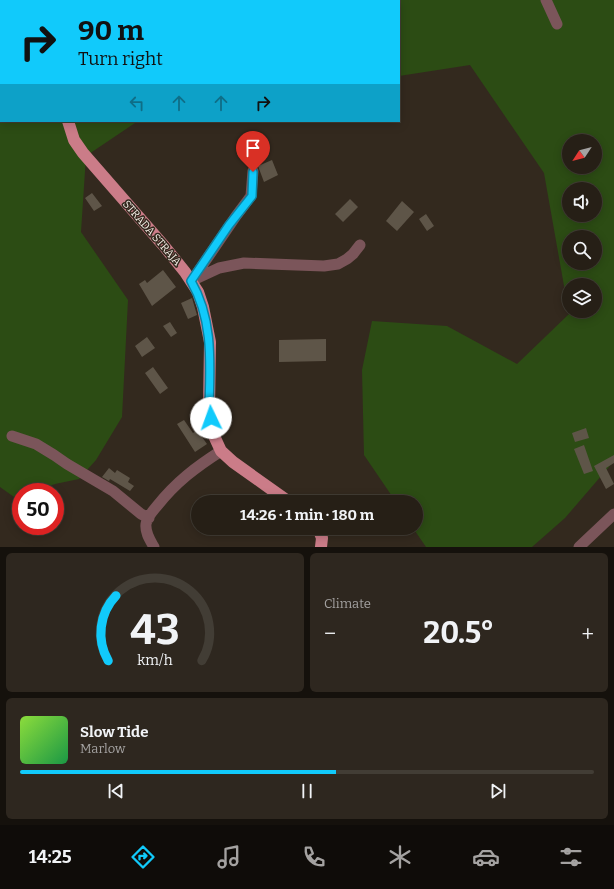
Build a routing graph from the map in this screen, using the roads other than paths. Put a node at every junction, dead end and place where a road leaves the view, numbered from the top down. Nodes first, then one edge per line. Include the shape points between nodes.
1 (546, 0) edge
2 (557, 24) dead end
3 (68, 122) edge
4 (253, 172) dead end
5 (360, 245) dead end
6 (191, 281) junction
7 (12, 436) dead end
8 (221, 451) junction
9 (279, 495) edge
10 (614, 514) edge
11 (148, 518) junction
12 (321, 535) edge
13 (154, 547) edge
14 (321, 547) edge
15 (579, 547) edge

1 - 2 street
3 - 6 main road, STRADA STRAJA via 74,140 83,153
4 - 6 street via 252,196
5 - 6 street via 353,254 338,264 237,264 219,268
6 - 8 main road, STRADA STRAJA via 203,307 210,342 209,409 215,438
7 - 11 street via 36,444 113,491
8 - 9 main road, STRADA STRAJA
8 - 11 street via 180,481
10 - 15 street
11 - 13 street via 146,529
12 - 14 main road

